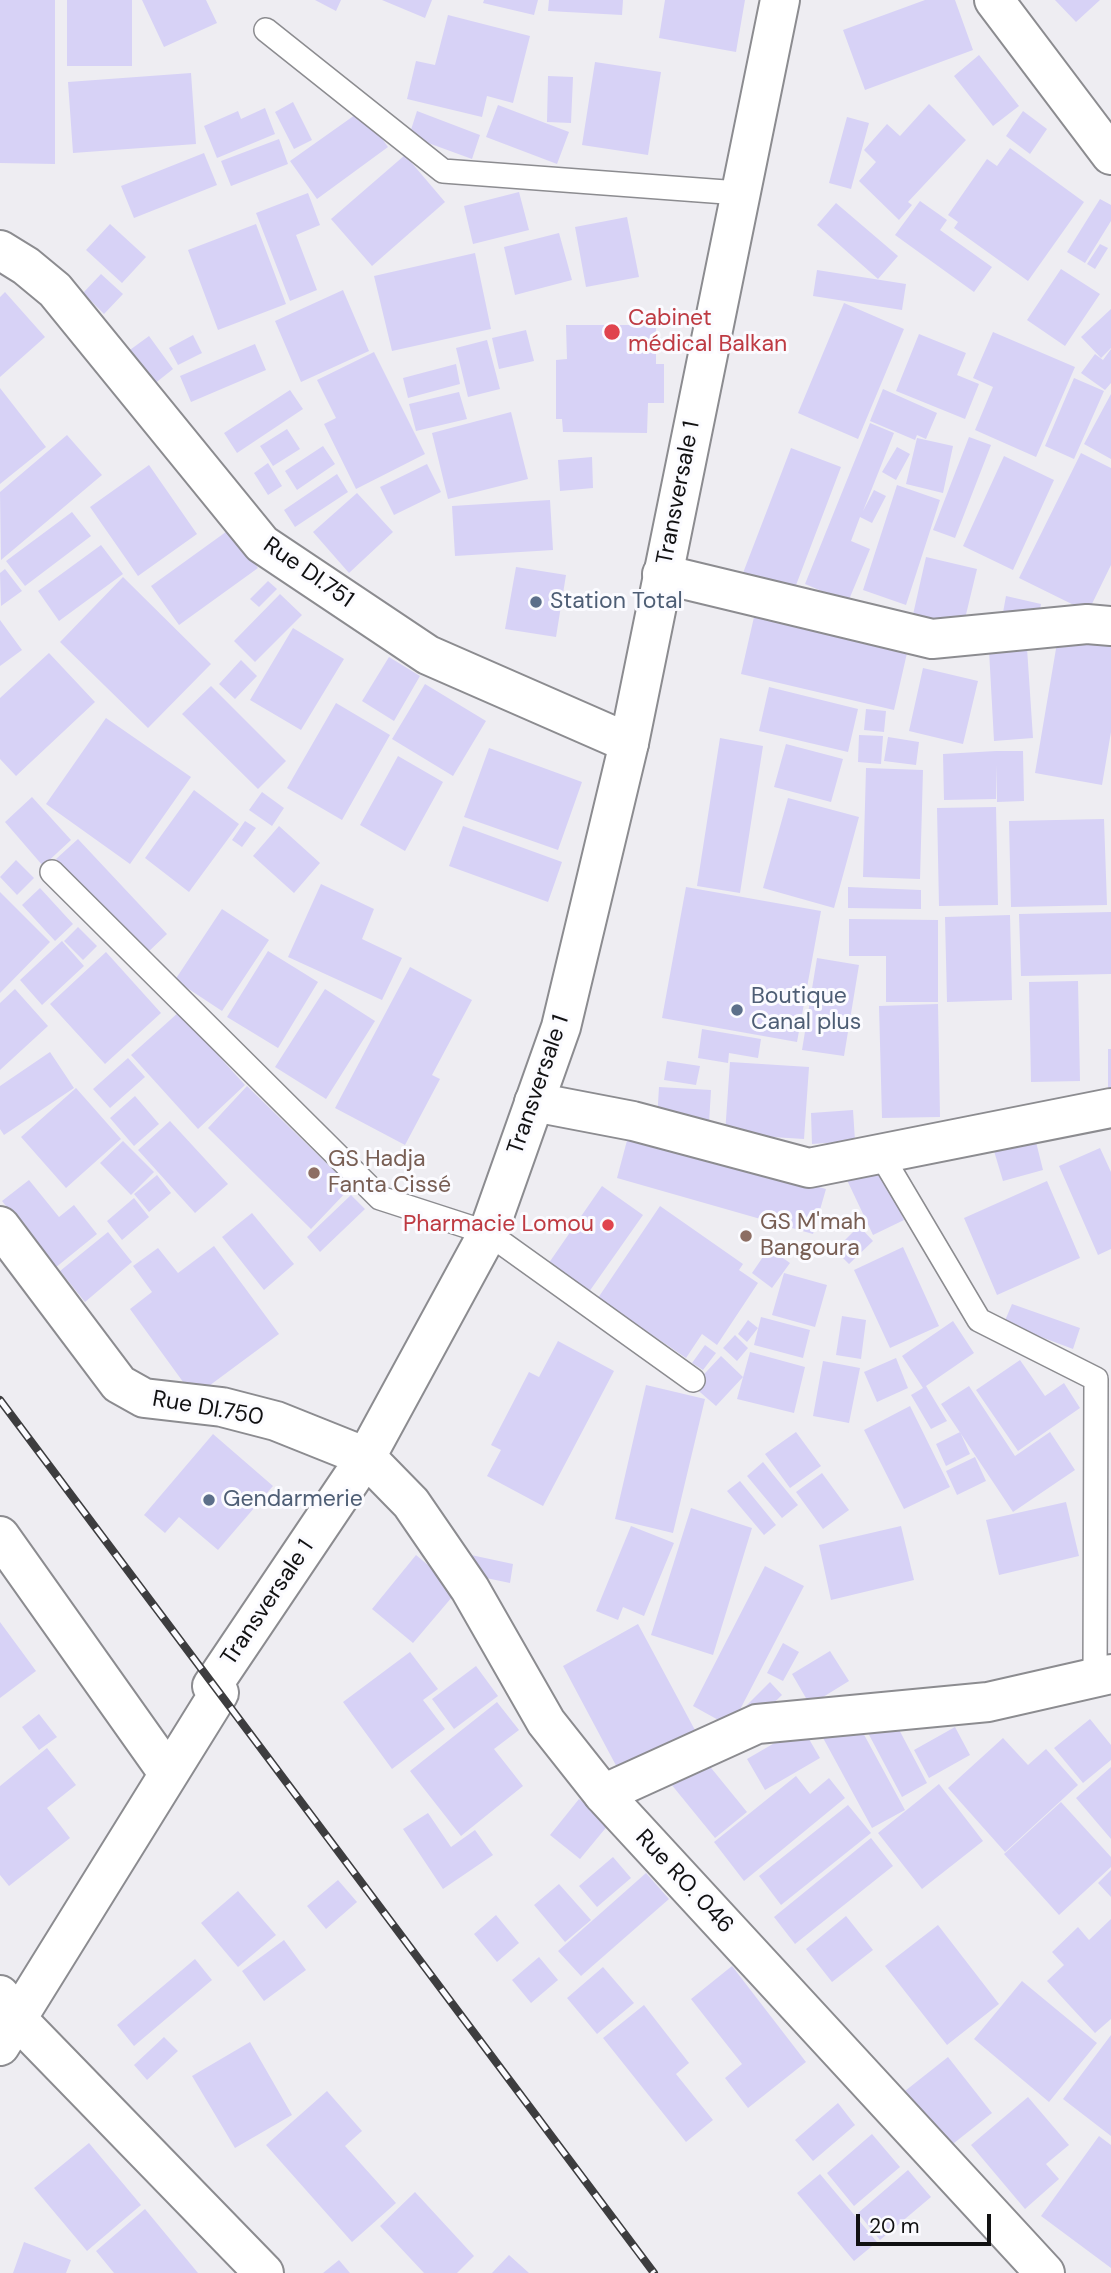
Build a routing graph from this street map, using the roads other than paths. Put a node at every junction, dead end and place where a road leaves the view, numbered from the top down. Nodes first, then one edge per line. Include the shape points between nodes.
1 (780, 0) edge
2 (994, 0) edge
3 (266, 30) dead end
4 (1111, 155) edge
5 (740, 194) junction
6 (0, 250) edge
7 (662, 574) junction
8 (1111, 626) edge
9 (629, 743) junction
10 (52, 872) dead end
11 (534, 1102) junction
12 (1111, 1108) edge
13 (880, 1153) junction
14 (0, 1226) edge
15 (488, 1233) junction
16 (693, 1380) dead end
17 (366, 1457) junction
18 (0, 1536) edge
19 (1103, 1676) edge
20 (168, 1773) junction
21 (603, 1794) junction
22 (6, 2020) edge
23 (264, 2273) edge
24 (1045, 2273) edge

1 - 5 street, Transversale 1
2 - 4 street
3 - 5 lane via 443,171
5 - 7 street, Transversale 1
6 - 9 street, Rue DI.751 via 55,290 262,544 428,655
7 - 8 street via 932,639 1087,624
7 - 9 street, Transversale 1
9 - 11 street, Transversale 1 via 561,1027
10 - 15 lane via 380,1198
11 - 13 street via 633,1121 809,1168
11 - 15 street, Transversale 1
12 - 13 street
13 - 19 lane via 979,1320 1096,1379
14 - 17 street, Rue DI.750 via 119,1384 144,1398 222,1407 276,1421
15 - 16 lane
15 - 17 street, Transversale 1
17 - 20 street, Transversale 1 via 212,1686 219,1693
17 - 21 street, Rue RO. 046 via 411,1503 470,1589 546,1722
18 - 20 street
19 - 21 street via 988,1702 757,1724
20 - 22 street, Transversale 1
21 - 24 street, Rue RO. 046
22 - 23 street

